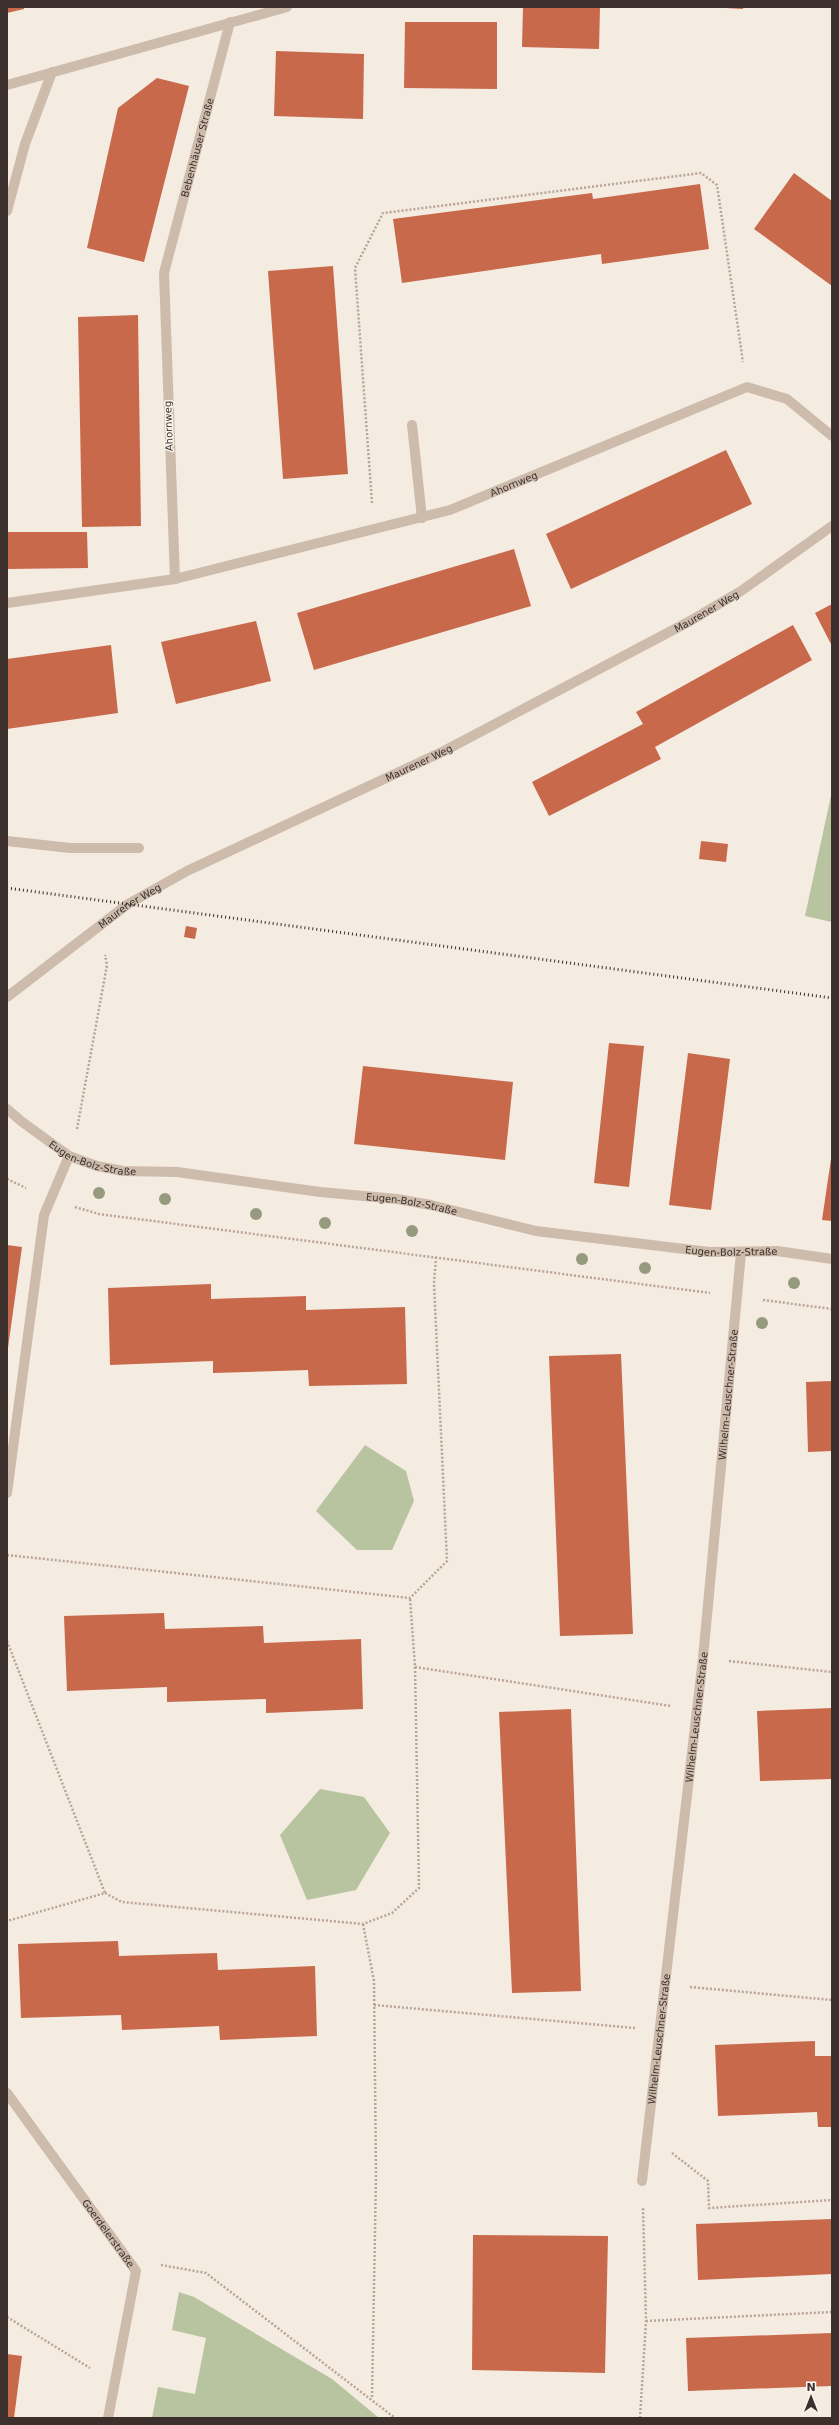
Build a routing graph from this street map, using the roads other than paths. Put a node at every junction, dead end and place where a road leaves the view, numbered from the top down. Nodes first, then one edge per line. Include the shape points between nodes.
1 (287, 7) edge
2 (230, 22) junction
3 (52, 72) junction
4 (7, 85) edge
5 (7, 211) edge
6 (164, 273) joint
7 (412, 425) dead end
8 (832, 436) edge
9 (422, 518) junction
10 (832, 526) edge
11 (175, 579) junction
12 (7, 603) edge
13 (7, 841) edge
14 (139, 848) dead end
15 (7, 997) edge
16 (7, 1109) edge
17 (69, 1156) junction
18 (741, 1253) junction
19 (832, 1259) edge
20 (7, 1493) edge
21 (7, 2093) edge
22 (642, 2181) road end
23 (108, 2418) edge

1 - 2 street
2 - 3 street
2 - 6 street, Bebenhäuser Straße
3 - 4 street
3 - 5 street via 25,144
6 - 11 street, Ahornweg
7 - 9 street
8 - 9 street, Ahornweg via 787,399 747,387 450,510
9 - 11 street, Ahornweg
10 - 15 street, Maurener Weg via 741,591 690,621 444,751 186,871 128,904
11 - 12 street, Ahornweg
13 - 14 street via 70,848
16 - 17 street, Eugen-Bolz-Straße
17 - 18 street, Eugen-Bolz-Straße via 97,1166 123,1170 177,1172 320,1192 404,1200 536,1231 709,1252
17 - 20 street via 44,1215
18 - 19 street, Eugen-Bolz-Straße via 777,1251
18 - 22 street, Wilhelm-Leuschner-Straße via 703,1658 695,1709
21 - 23 street, Goerdelerstraße via 136,2271

